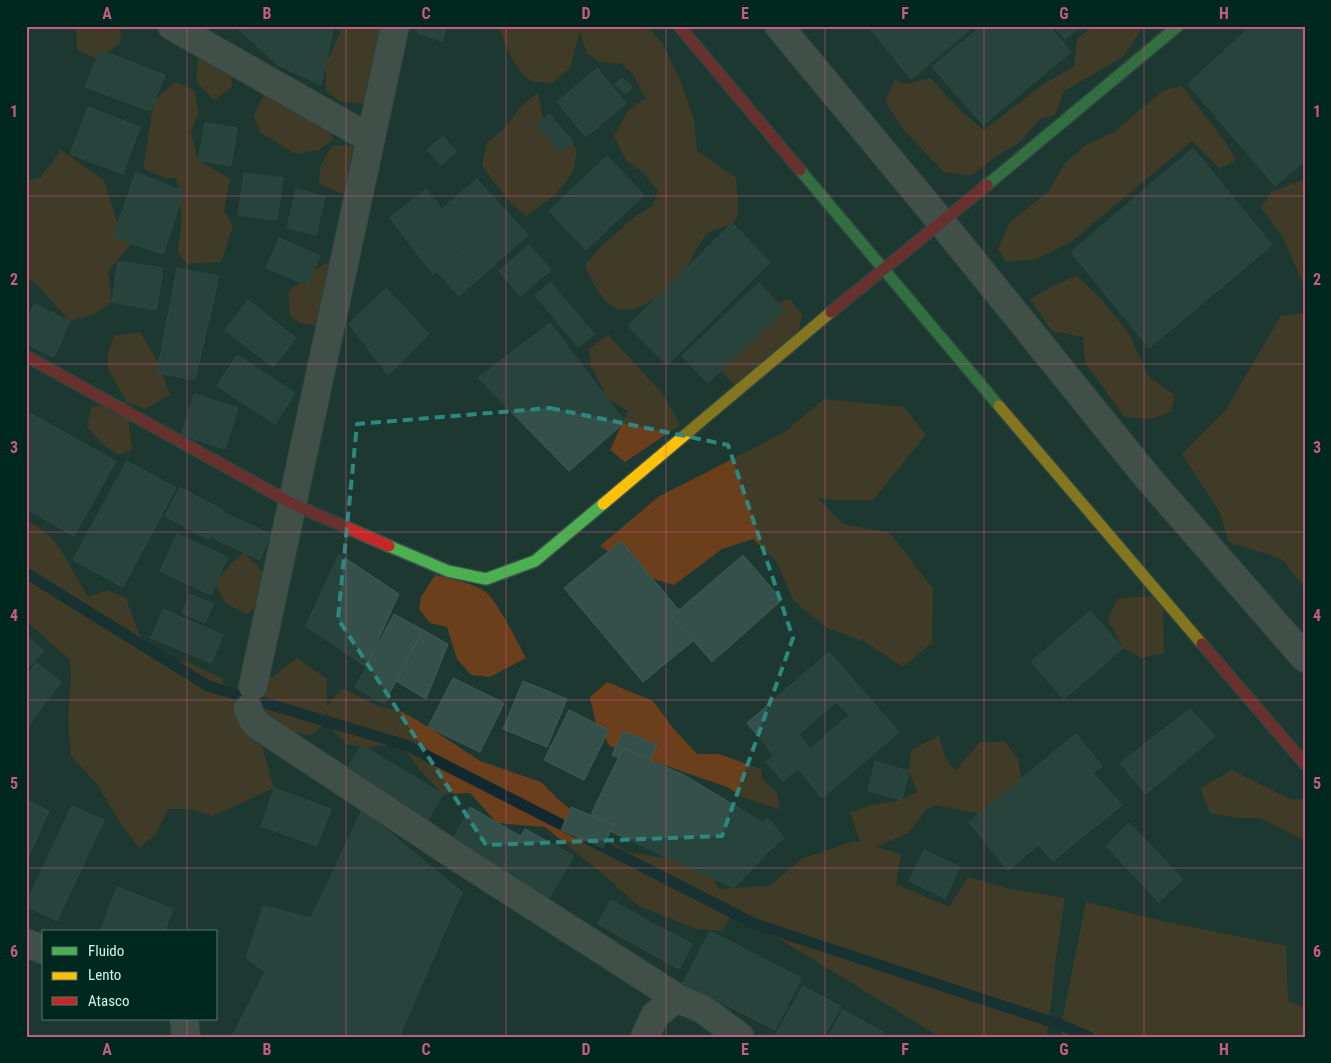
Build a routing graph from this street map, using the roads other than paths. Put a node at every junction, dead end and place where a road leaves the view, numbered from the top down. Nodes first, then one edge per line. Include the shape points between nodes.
1 (172, 26) edge
2 (395, 26) edge
3 (679, 26) edge
4 (779, 26) edge
5 (1178, 26) edge
6 (371, 139) junction
7 (942, 223) junction
8 (883, 269) junction
9 (26, 356) edge
10 (293, 504) junction
11 (1305, 658) edge
12 (1305, 764) edge
13 (26, 943) edge
14 (42, 949) edge
15 (677, 998) junction
16 (184, 1020) edge
17 (186, 1037) edge
18 (645, 1037) edge
19 (740, 1037) edge

1 - 6 street
2 - 6 street
3 - 8 street
4 - 7 street
5 - 7 street
6 - 10 street
7 - 8 street
7 - 11 street via 1148,478
8 - 10 street via 535,561 486,579 448,571
8 - 12 street
9 - 10 street
10 - 15 street via 250,698 254,720 471,866
13 - 14 street
15 - 18 street via 655,1015
15 - 19 street via 704,1010
16 - 17 street

